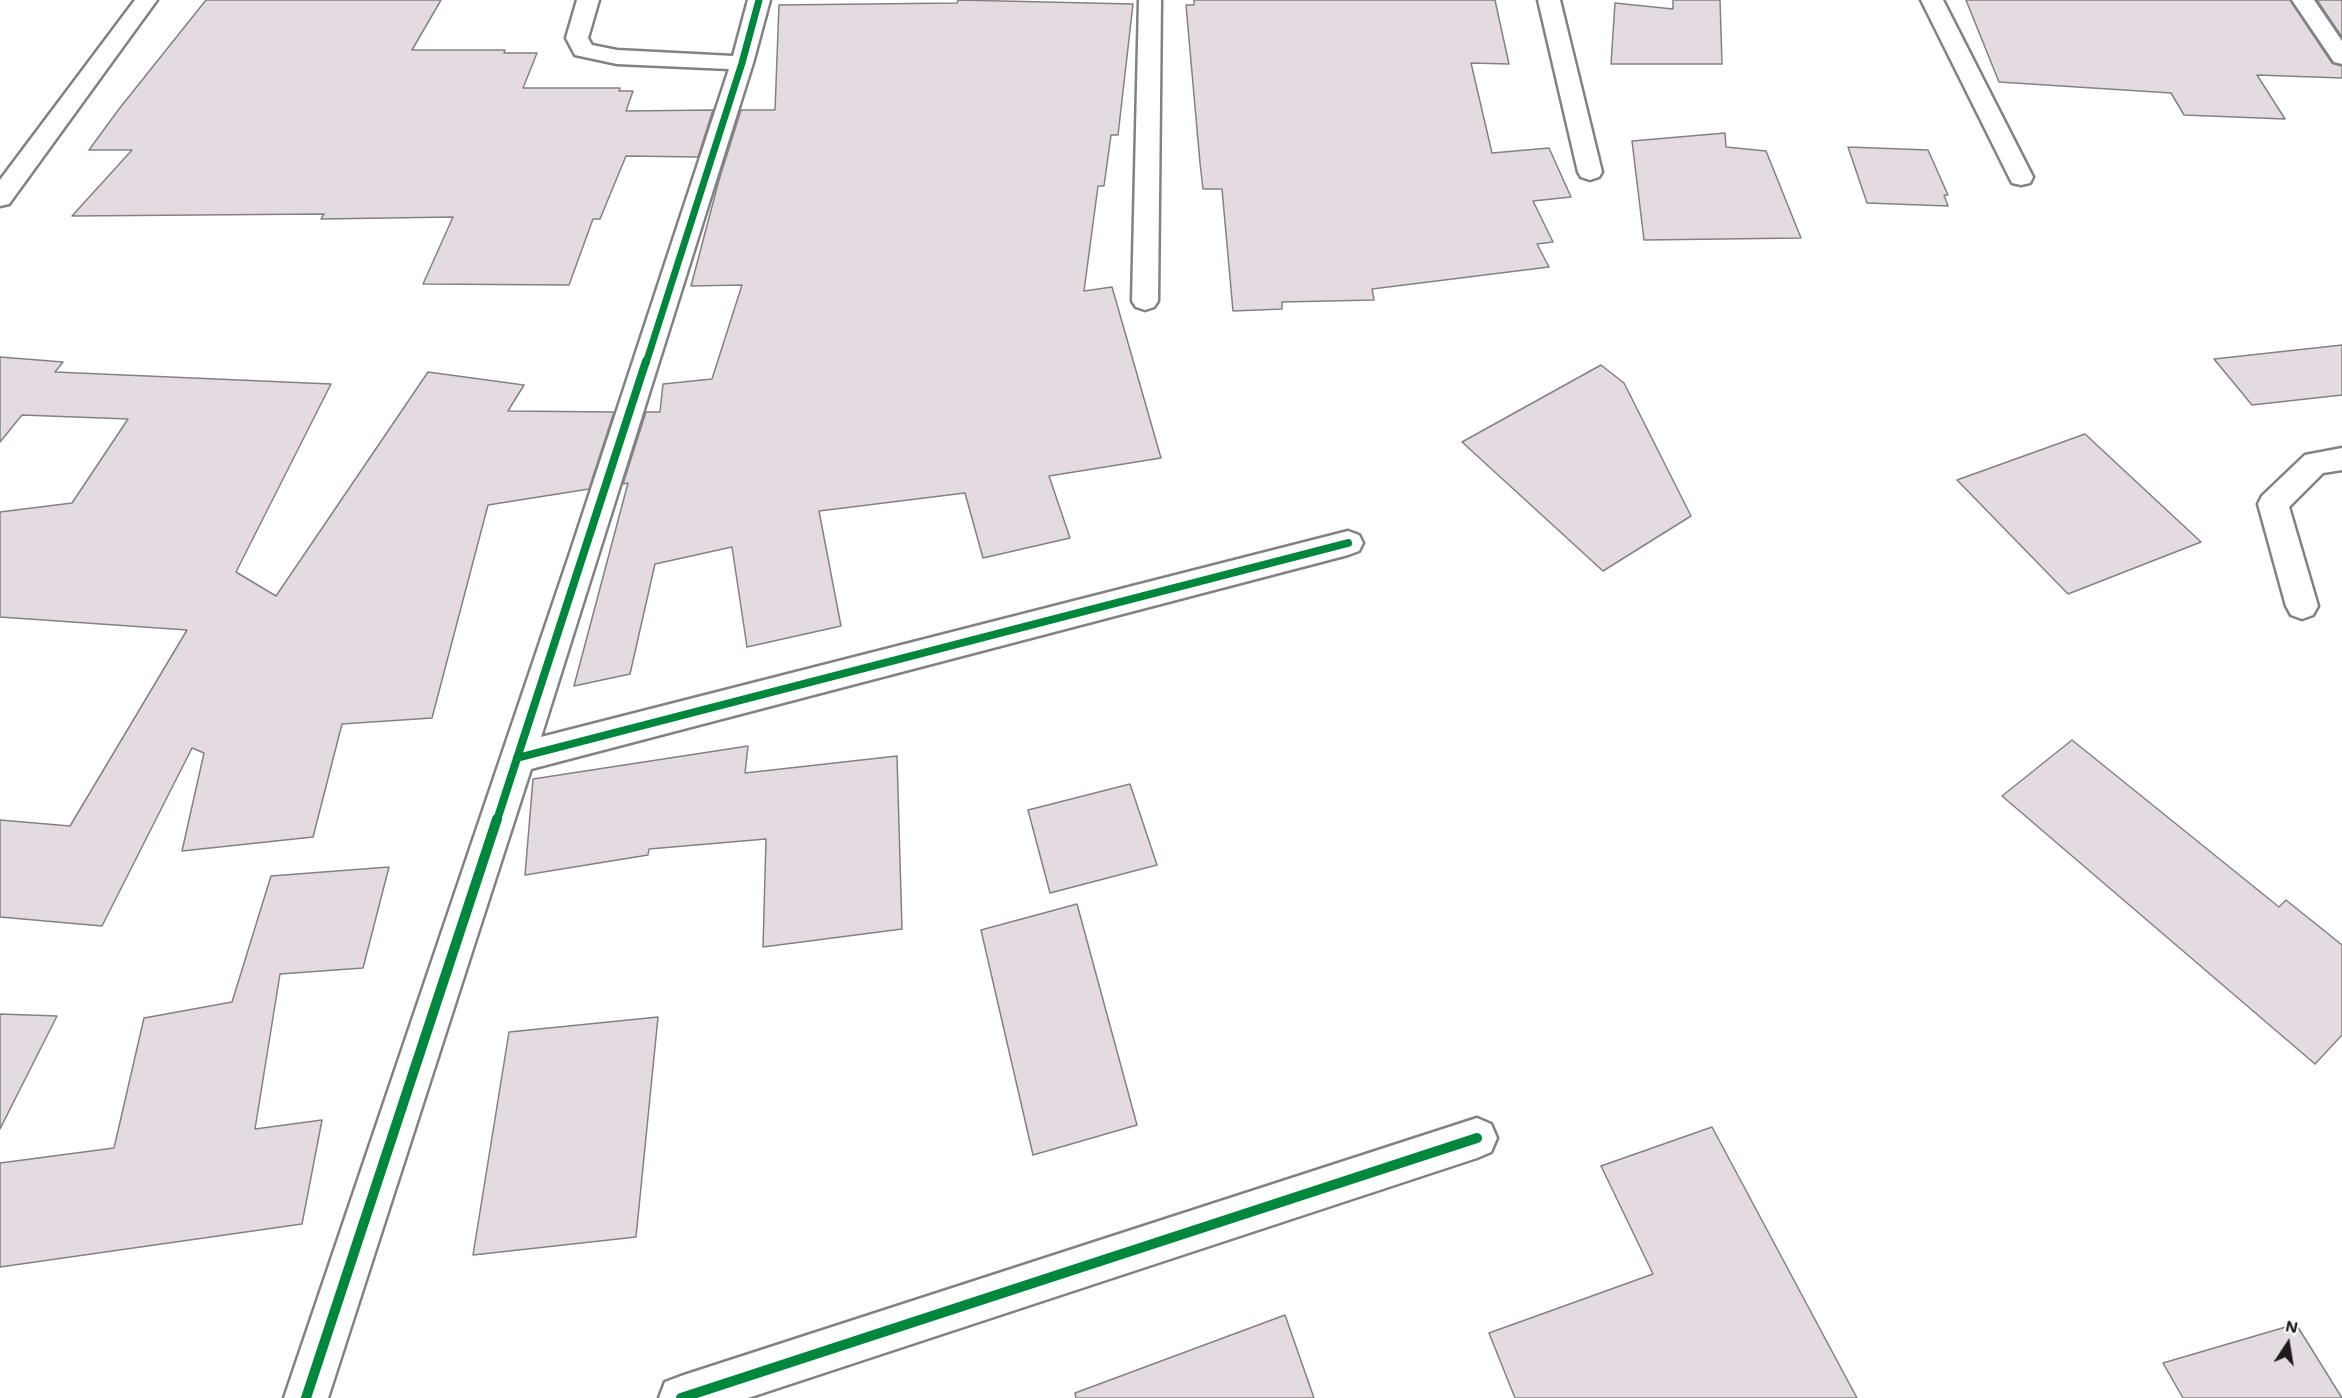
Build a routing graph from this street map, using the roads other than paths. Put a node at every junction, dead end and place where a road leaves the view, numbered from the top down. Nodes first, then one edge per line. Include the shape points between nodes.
1 (146, 0) edge
2 (588, 0) edge
3 (759, 0) edge
4 (1150, 0) edge
5 (1549, 0) edge
6 (1932, 0) edge
7 (2303, 0) edge
8 (2342, 57) edge
9 (742, 63) junction
10 (1590, 172) dead end
11 (2021, 177) dead end
12 (0, 198) edge
13 (1145, 301) dead end
14 (2342, 459) edge
15 (1348, 543) dead end
16 (2302, 606) dead end
17 (517, 758) junction
18 (1477, 1138) dead end
19 (306, 1398) edge
20 (681, 1398) edge

1 - 12 street
2 - 9 street via 577,38 583,50 617,57
3 - 9 street
4 - 13 street
5 - 10 street
6 - 11 street
7 - 8 street
9 - 17 street
14 - 16 street via 2315,463 2273,504
15 - 17 street
17 - 19 street
18 - 20 street

